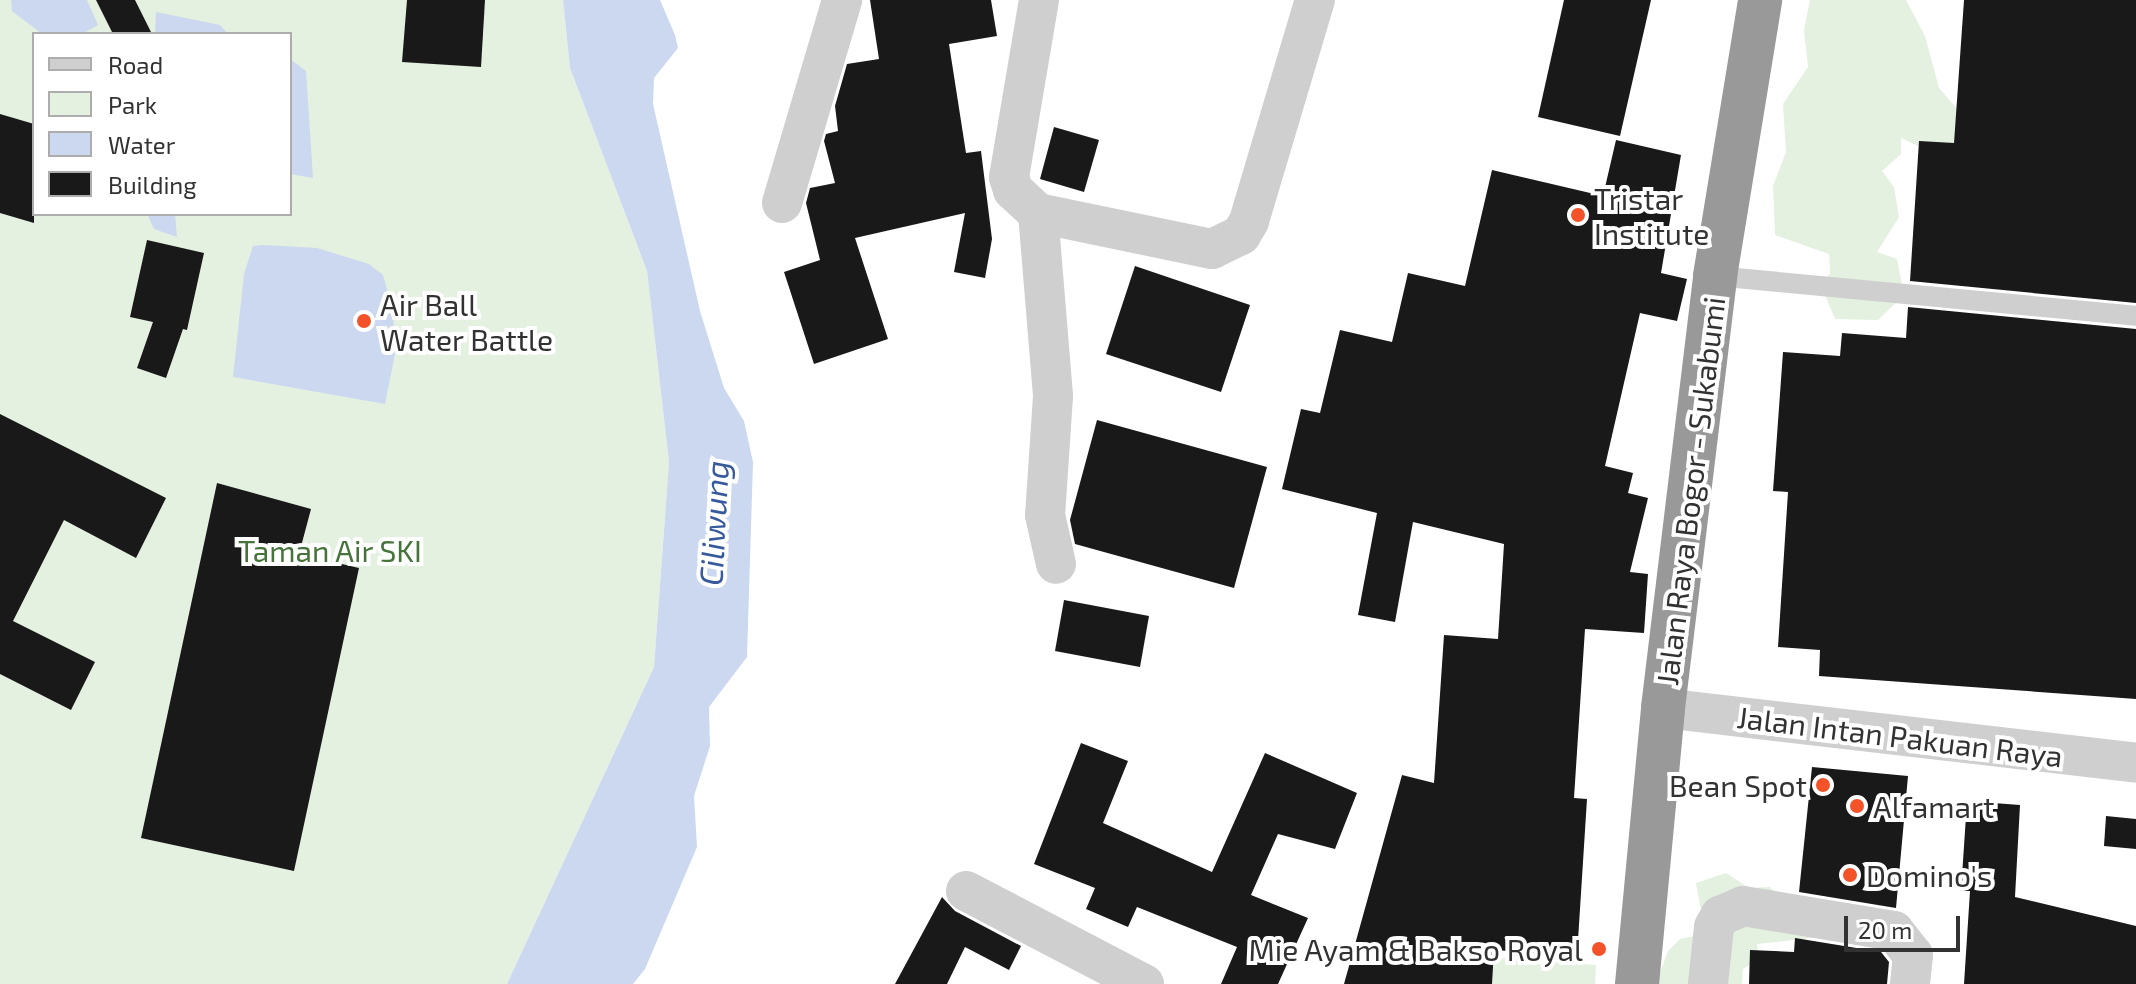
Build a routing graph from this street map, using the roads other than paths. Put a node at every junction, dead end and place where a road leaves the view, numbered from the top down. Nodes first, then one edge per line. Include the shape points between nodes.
1 (1039, 0) edge
2 (1315, 0) edge
3 (1760, 0) edge
4 (834, 1) edge
5 (782, 203) dead end
6 (1038, 213) junction
7 (1715, 276) junction
8 (2136, 316) edge
9 (1056, 564) dead end
10 (1663, 708) junction
11 (2136, 763) edge
12 (966, 891) dead end
13 (1144, 984) edge
14 (1637, 984) edge
15 (1708, 984) edge
16 (1910, 984) edge

1 - 6 street via 1009,177 1013,190
2 - 6 street via 1249,221 1229,244 1212,249
3 - 7 highway, Jalan Raya Bogor - Sukabumi
4 - 5 street
6 - 9 street via 1053,396 1045,515
7 - 8 lane
7 - 10 highway, Jalan Raya Bogor - Sukabumi
10 - 11 street, Jalan Intan Pakuan Raya
10 - 14 highway, Jalan Raya Bogor - Sukabumi
12 - 13 street
15 - 16 street via 1714,927 1720,916 1743,906 1894,931 1913,955

